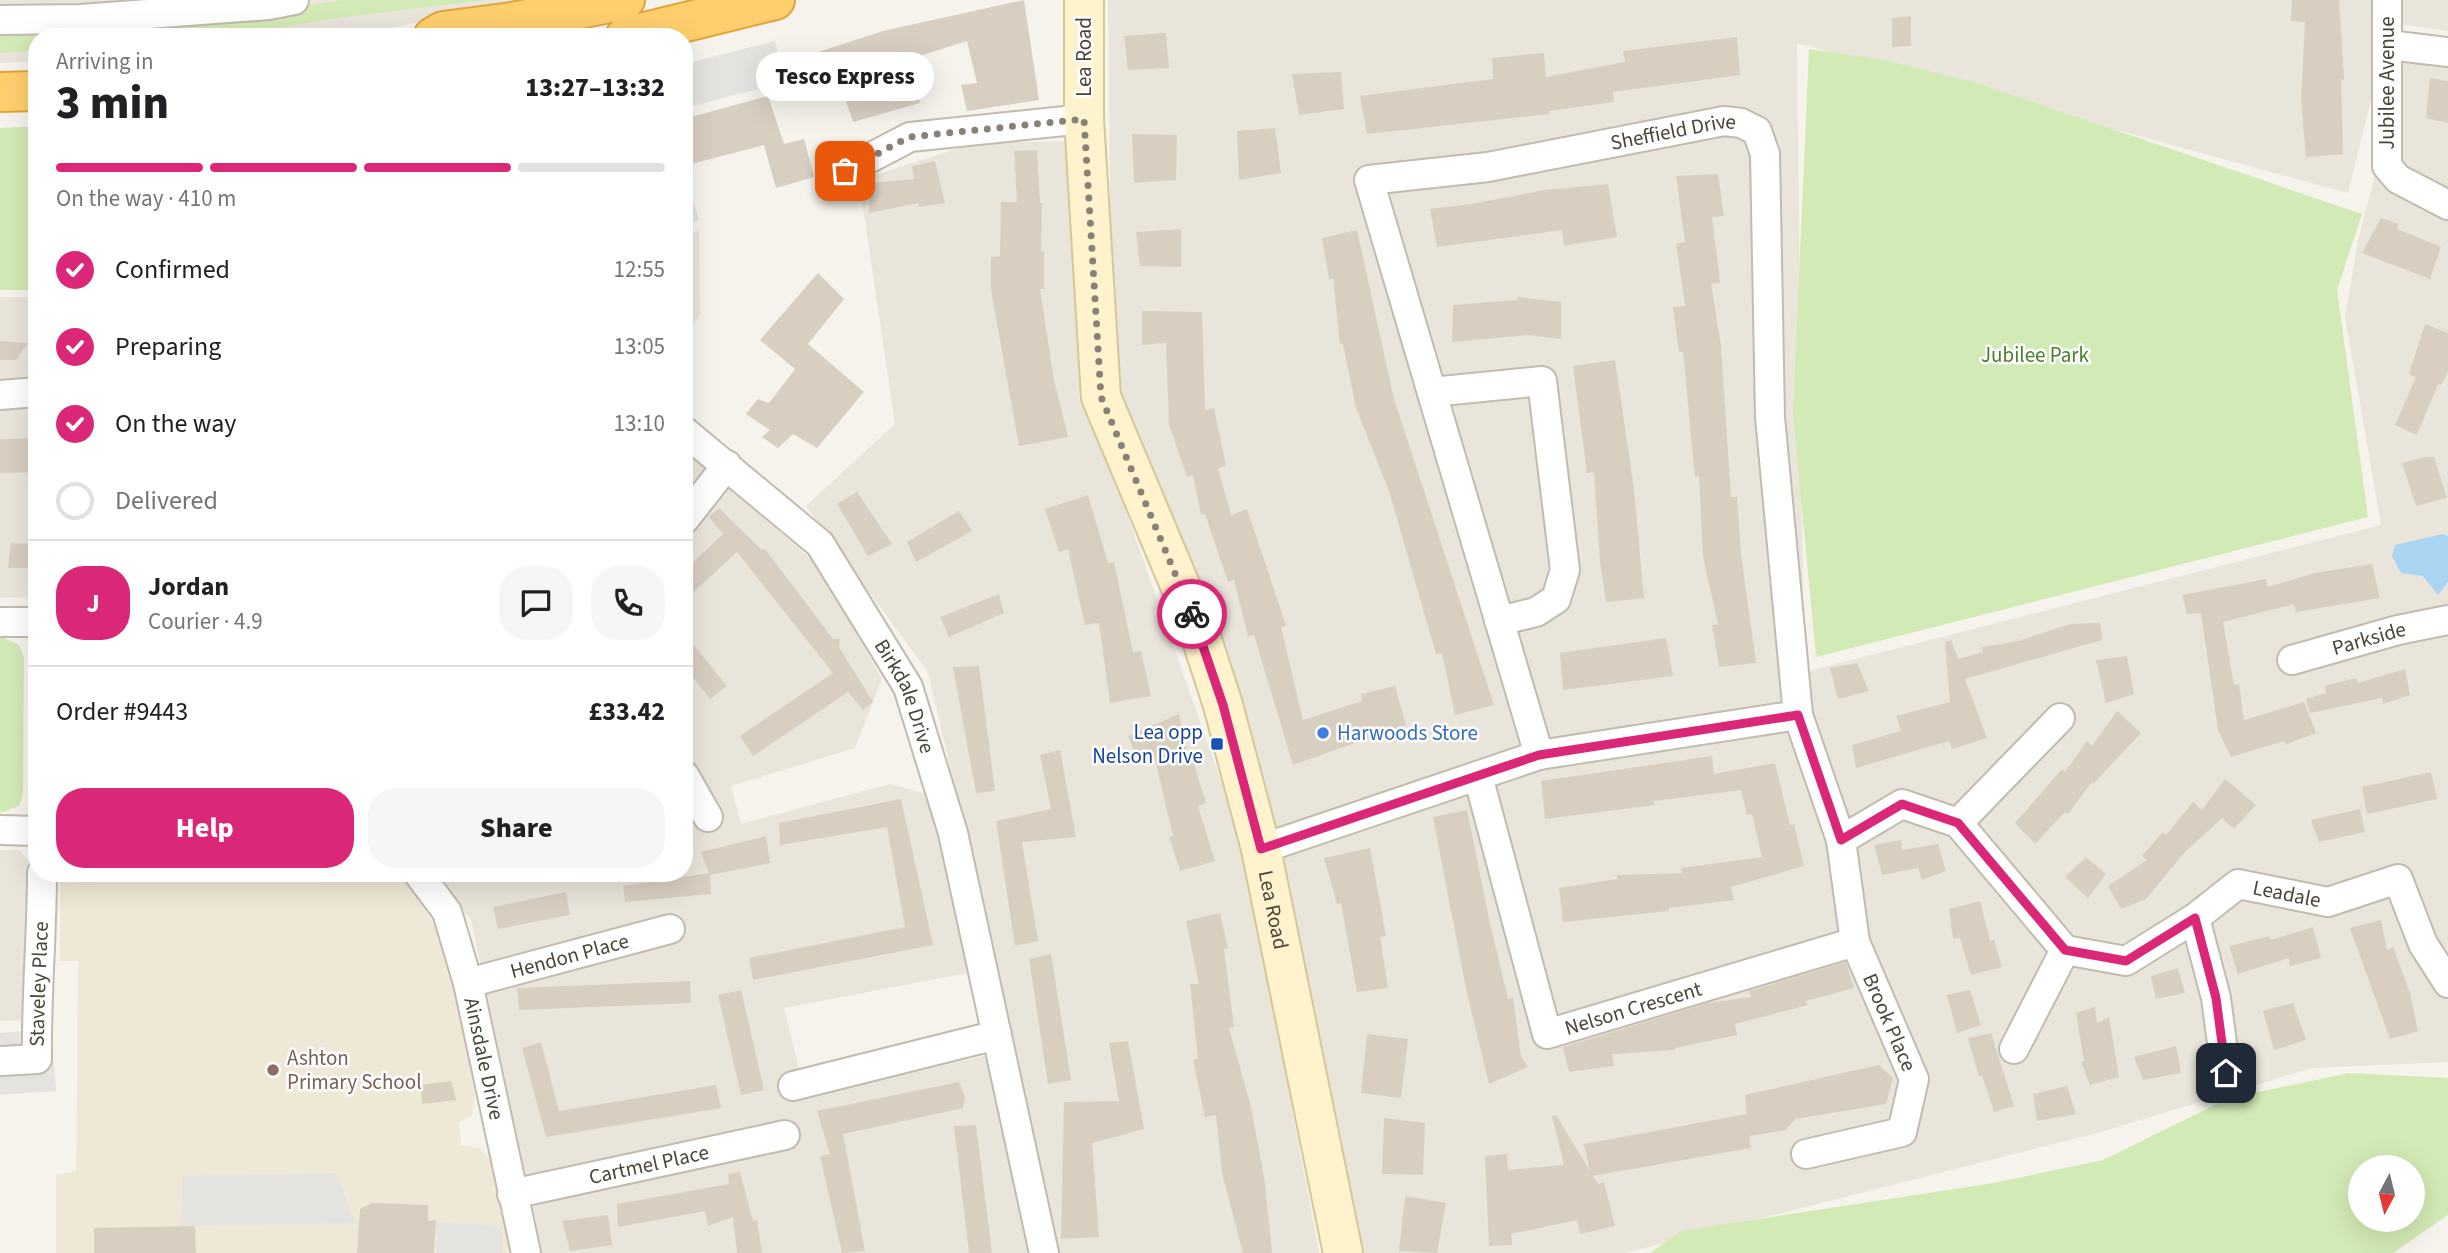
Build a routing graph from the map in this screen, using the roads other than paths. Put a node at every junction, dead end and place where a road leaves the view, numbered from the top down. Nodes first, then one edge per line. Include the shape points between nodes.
1 (294, 0) edge
2 (625, 0) edge
3 (1084, 0) edge
4 (2387, 0) edge
5 (757, 2) edge
6 (16, 13) edge
7 (512, 20) edge
8 (462, 28) edge
9 (659, 28) edge
10 (2389, 45) junction
11 (2448, 52) edge
12 (28, 91) edge
13 (0, 92) edge
14 (1084, 119) junction
15 (845, 171) dead end
16 (2448, 205) edge
17 (1432, 392) junction
18 (28, 393) edge
19 (0, 395) edge
20 (693, 438) edge
21 (727, 465) junction
22 (693, 508) edge
23 (2448, 620) edge
24 (1499, 621) junction
25 (0, 622) edge
26 (28, 622) edge
27 (2292, 660) dead end
28 (1798, 715) junction
29 (2060, 718) dead end
30 (1539, 755) junction
31 (1478, 776) junction
32 (693, 791) edge
33 (708, 817) dead end
34 (1958, 823) junction
35 (0, 830) edge
36 (28, 831) edge
37 (1841, 840) junction
38 (1261, 849) junction
39 (42, 882) edge
40 (425, 882) edge
41 (2195, 918) junction
42 (670, 929) dead end
43 (1855, 942) junction
44 (2065, 950) junction
45 (467, 983) junction
46 (2448, 983) edge
47 (997, 1035) junction
48 (2014, 1049) dead end
49 (0, 1061) edge
50 (2226, 1073) dead end
51 (793, 1086) dead end
52 (785, 1135) dead end
53 (1806, 1154) dead end
54 (512, 1194) junction
55 (526, 1253) edge
56 (1044, 1253) edge
57 (1343, 1253) edge

1 - 6 street via 94,18
2 - 7 highway
3 - 14 street, Lea Road
4 - 10 street, Jubilee Avenue
5 - 9 highway
7 - 8 highway
10 - 11 street
10 - 16 street, Jubilee Avenue via 2387,166 2398,179
12 - 13 highway
14 - 15 street via 909,137
14 - 38 street, Lea Road via 1101,397 1198,628
17 - 24 street, Sheffield Drive
17 - 24 street via 1542,381 1565,570 1556,599 1536,612
17 - 28 street, Sheffield Drive via 1369,180 1488,167 1724,121 1757,131 1765,154 1770,417
18 - 19 street
20 - 21 street, Birkdale Drive
21 - 22 street
21 - 47 street, Birkdale Drive via 820,544 908,687 953,833
23 - 27 street, Parkside
24 - 30 street, Sheffield Drive
25 - 26 street
28 - 30 street
28 - 37 street, Sheffield Drive
29 - 34 street
30 - 31 street
31 - 38 street
31 - 43 street, Nelson Crescent via 1546,1034
32 - 33 street
34 - 37 street via 1902,804
34 - 44 street
35 - 36 street
37 - 43 street, Sheffield Drive
38 - 57 street, Lea Road
39 - 49 street, Staveley Place via 37,1059
40 - 45 street, Ainsdale Drive via 447,912
41 - 44 street, Leadale via 2126,961
41 - 46 street, Leadale via 2238,884 2328,902 2398,879 2423,944
41 - 50 street via 2216,998
42 - 45 street, Hendon Place
43 - 53 street, Brook Place via 1914,1079 1902,1132
44 - 48 street
45 - 54 street, Ainsdale Drive
47 - 51 street
47 - 56 street, Birkdale Drive
52 - 54 street, Cartmel Place
54 - 55 street, Ainsdale Drive

